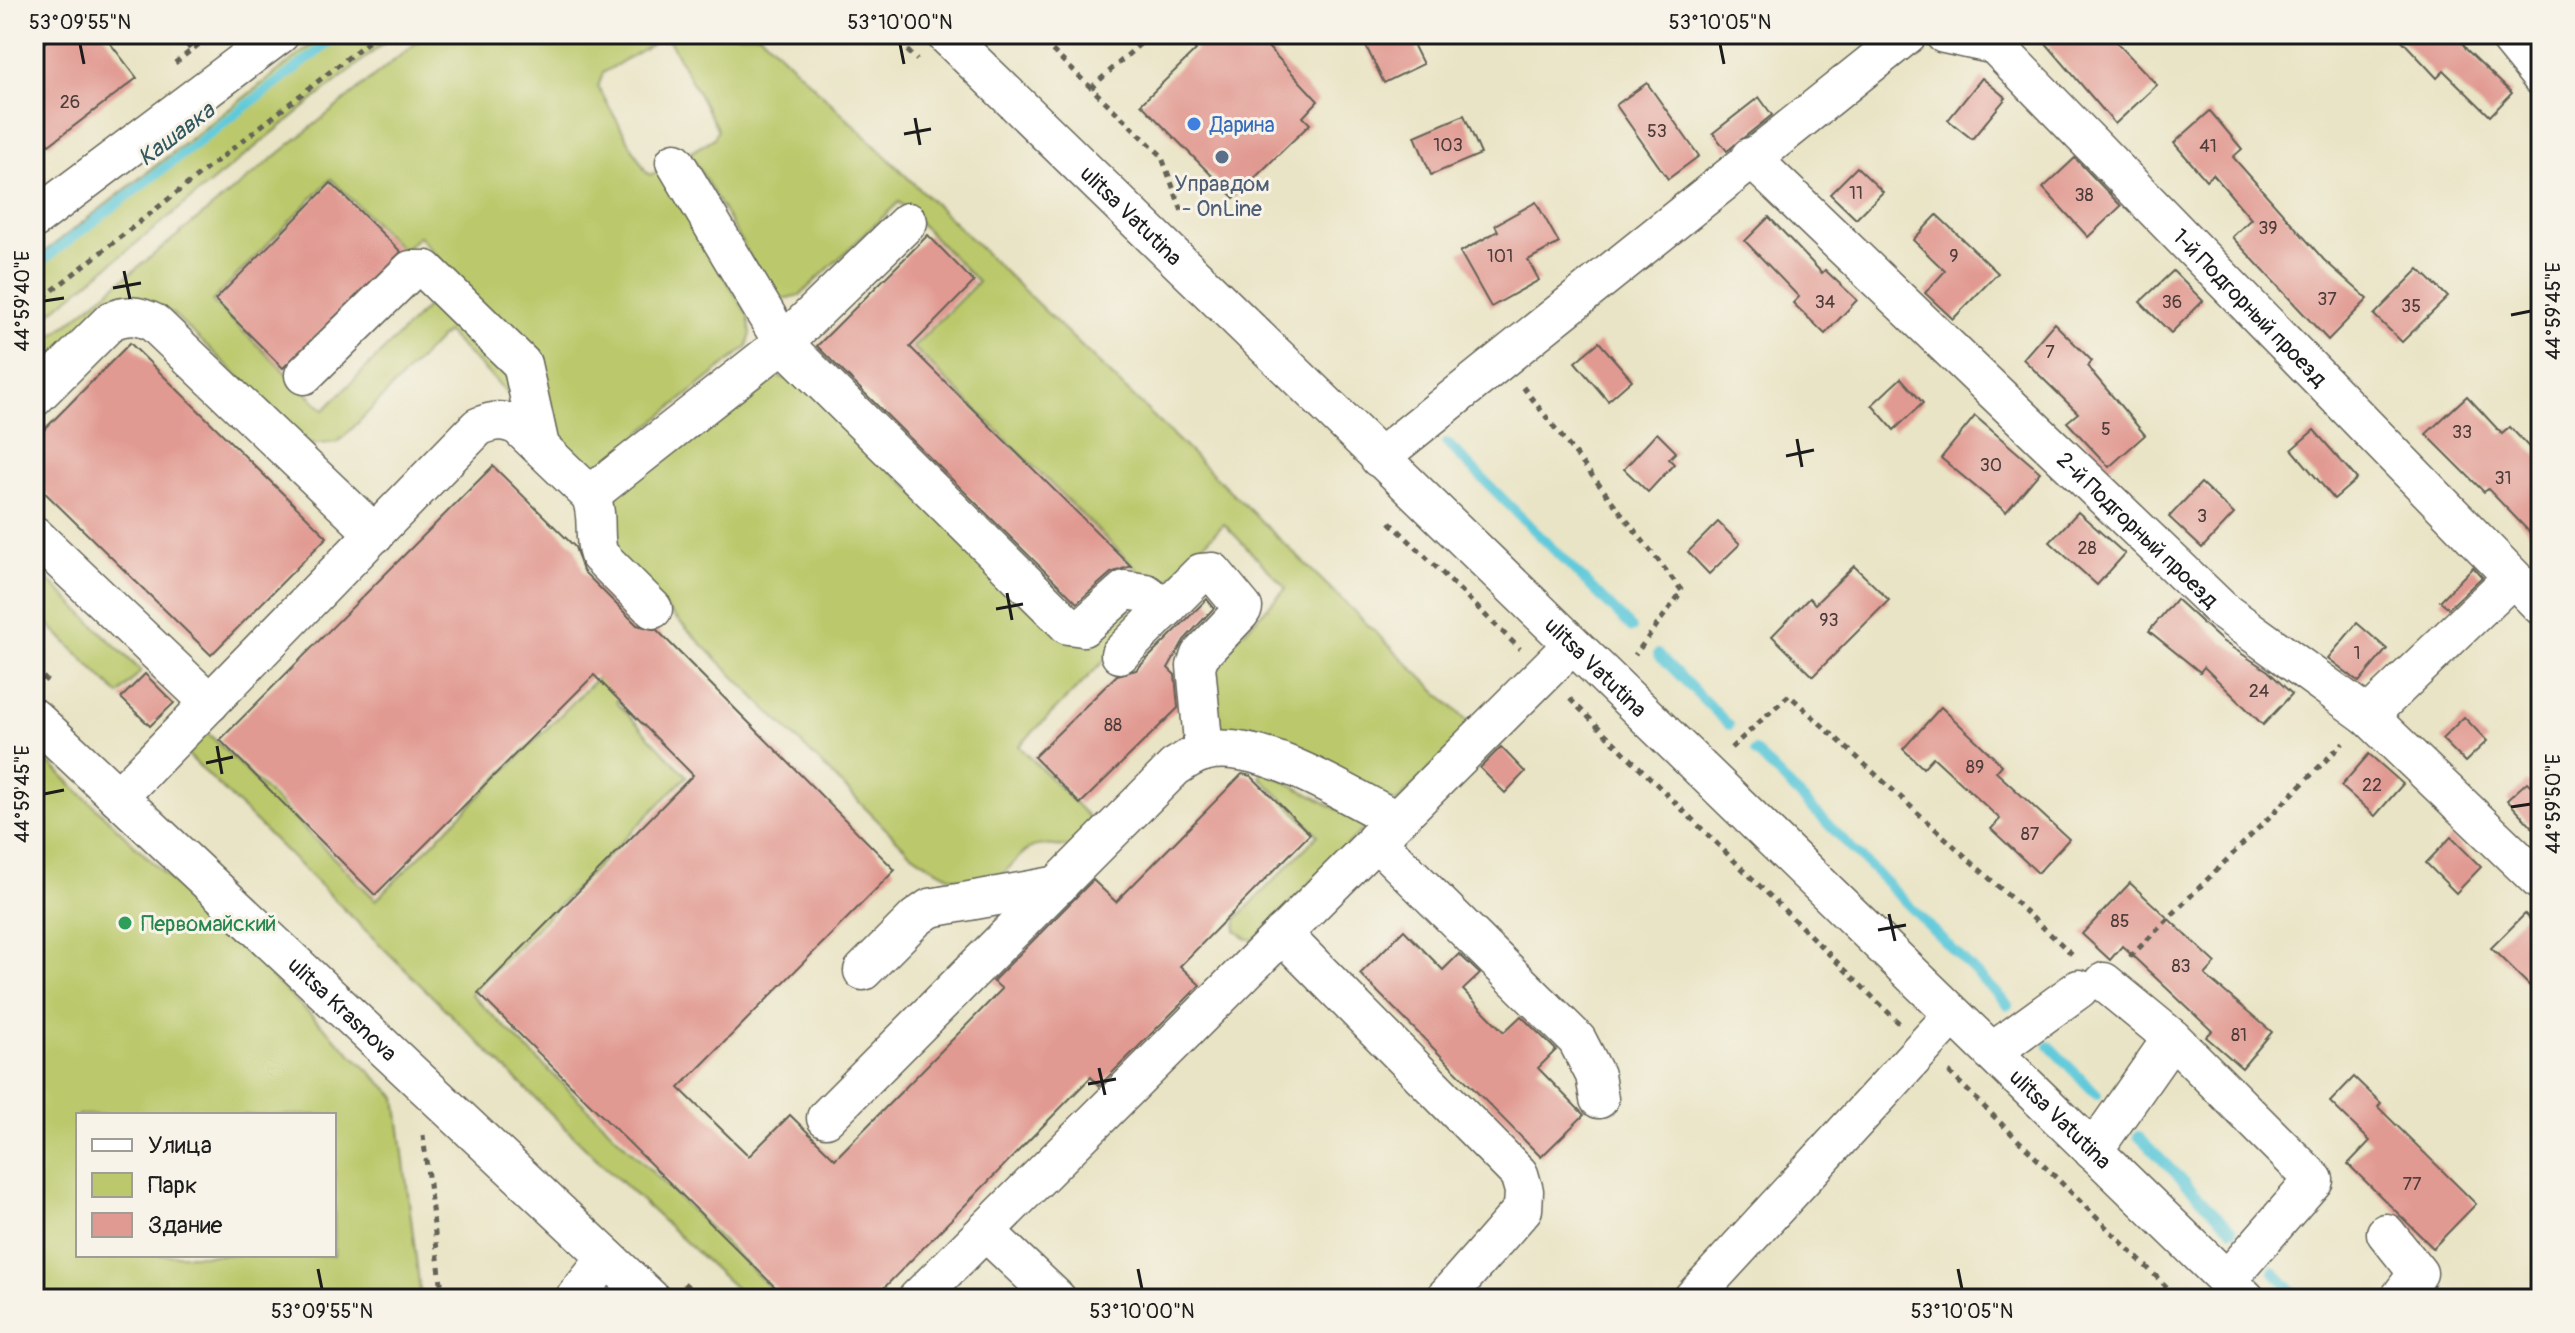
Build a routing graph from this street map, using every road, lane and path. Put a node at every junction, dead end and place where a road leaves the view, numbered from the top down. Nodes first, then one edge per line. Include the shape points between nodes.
1 (180, 34) edge
2 (280, 34) edge
3 (378, 34) edge
4 (945, 34) edge
5 (1035, 34) edge
6 (1151, 34) edge
7 (1908, 34) edge
8 (1944, 34) edge
9 (2506, 34) edge
10 (191, 50) dead end
11 (2541, 77) edge
12 (1091, 88) junction
13 (34, 146) edge
14 (1750, 157) junction
15 (675, 162) dead end
16 (47, 163) dead end
17 (34, 219) edge
18 (1185, 220) dead end
19 (908, 222) dead end
20 (34, 305) edge
21 (783, 343) junction
22 (1501, 359) junction
23 (304, 375) dead end
24 (34, 398) edge
25 (540, 446) junction
26 (1379, 458) junction
27 (590, 495) junction
28 (375, 534) junction
29 (34, 535) edge
30 (2512, 578) junction
31 (2541, 606) edge
32 (653, 609) dead end
33 (1166, 609) junction
34 (1572, 645) junction
35 (1120, 654) dead end
36 (1613, 685) junction
37 (210, 703) junction
38 (2368, 716) junction
39 (34, 718) edge
40 (1204, 752) junction
41 (1703, 773) junction
42 (118, 797) junction
43 (1386, 830) junction
44 (2541, 882) edge
45 (1059, 885) junction
46 (1282, 934) junction
47 (863, 971) dead end
48 (2091, 986) junction
49 (1953, 1015) junction
50 (2172, 1038) junction
51 (1992, 1052) junction
52 (416, 1078) junction
53 (1599, 1099) dead end
54 (826, 1118) dead end
55 (2093, 1151) junction
56 (985, 1231) junction
57 (2386, 1233) dead end
58 (607, 1258) junction
59 (2236, 1290) edge
60 (443, 1299) edge
61 (574, 1299) edge
62 (651, 1299) edge
63 (917, 1299) edge
64 (1057, 1299) edge
65 (1444, 1299) edge
66 (1692, 1299) edge
67 (2399, 1299) edge

1 - 10 path
2 - 17 street
3 - 20 path
4 - 26 street, ulitsa Vatutina
5 - 12 path
6 - 12 path
7 - 14 street
8 - 30 street, 1-й Подгорный проезд via 1995,45
9 - 11 street
12 - 18 path via 1161,155
13 - 16 path
14 - 22 street
14 - 38 street, 2-й Подгорный проезд via 2223,611
15 - 21 street
19 - 21 street
21 - 27 street
21 - 33 street via 1068,625 1083,627 1125,590 1146,593
22 - 26 street
22 - 36 path via 1682,591
23 - 25 street via 411,270 426,270 522,364
24 - 28 street via 111,321 140,316
25 - 27 street
25 - 28 street via 505,421 478,427
26 - 34 street, ulitsa Vatutina
27 - 32 street via 599,555
28 - 37 street
29 - 37 street
30 - 31 street, 1-й Подгорный проезд
30 - 38 street
33 - 35 street
33 - 40 street via 1207,571 1243,608 1198,659
34 - 36 street, ulitsa Vatutina
34 - 43 street
36 - 41 street, ulitsa Vatutina
37 - 42 street
38 - 44 street, 2-й Подгорный проезд
38 - 48 path via 2268,821
39 - 42 street, ulitsa Krasnova
40 - 43 street via 1228,750 1271,760
40 - 45 street via 1175,767
41 - 48 path via 1789,695
41 - 49 street, ulitsa Vatutina
42 - 52 street, ulitsa Krasnova
43 - 46 street
43 - 53 street via 1577,1040 1595,1075
45 - 47 street via 930,908
45 - 54 street
46 - 56 street
46 - 65 street via 1519,1174 1523,1209
48 - 50 street
48 - 51 street
49 - 51 street, ulitsa Vatutina
49 - 66 street
50 - 55 street
50 - 59 street via 2314,1180
51 - 55 street, ulitsa Vatutina
52 - 58 street, ulitsa Krasnova
52 - 60 path
55 - 59 street, ulitsa Vatutina
56 - 63 street
56 - 64 street
57 - 67 street via 2418,1273
58 - 61 street
58 - 62 street, ulitsa Krasnova

